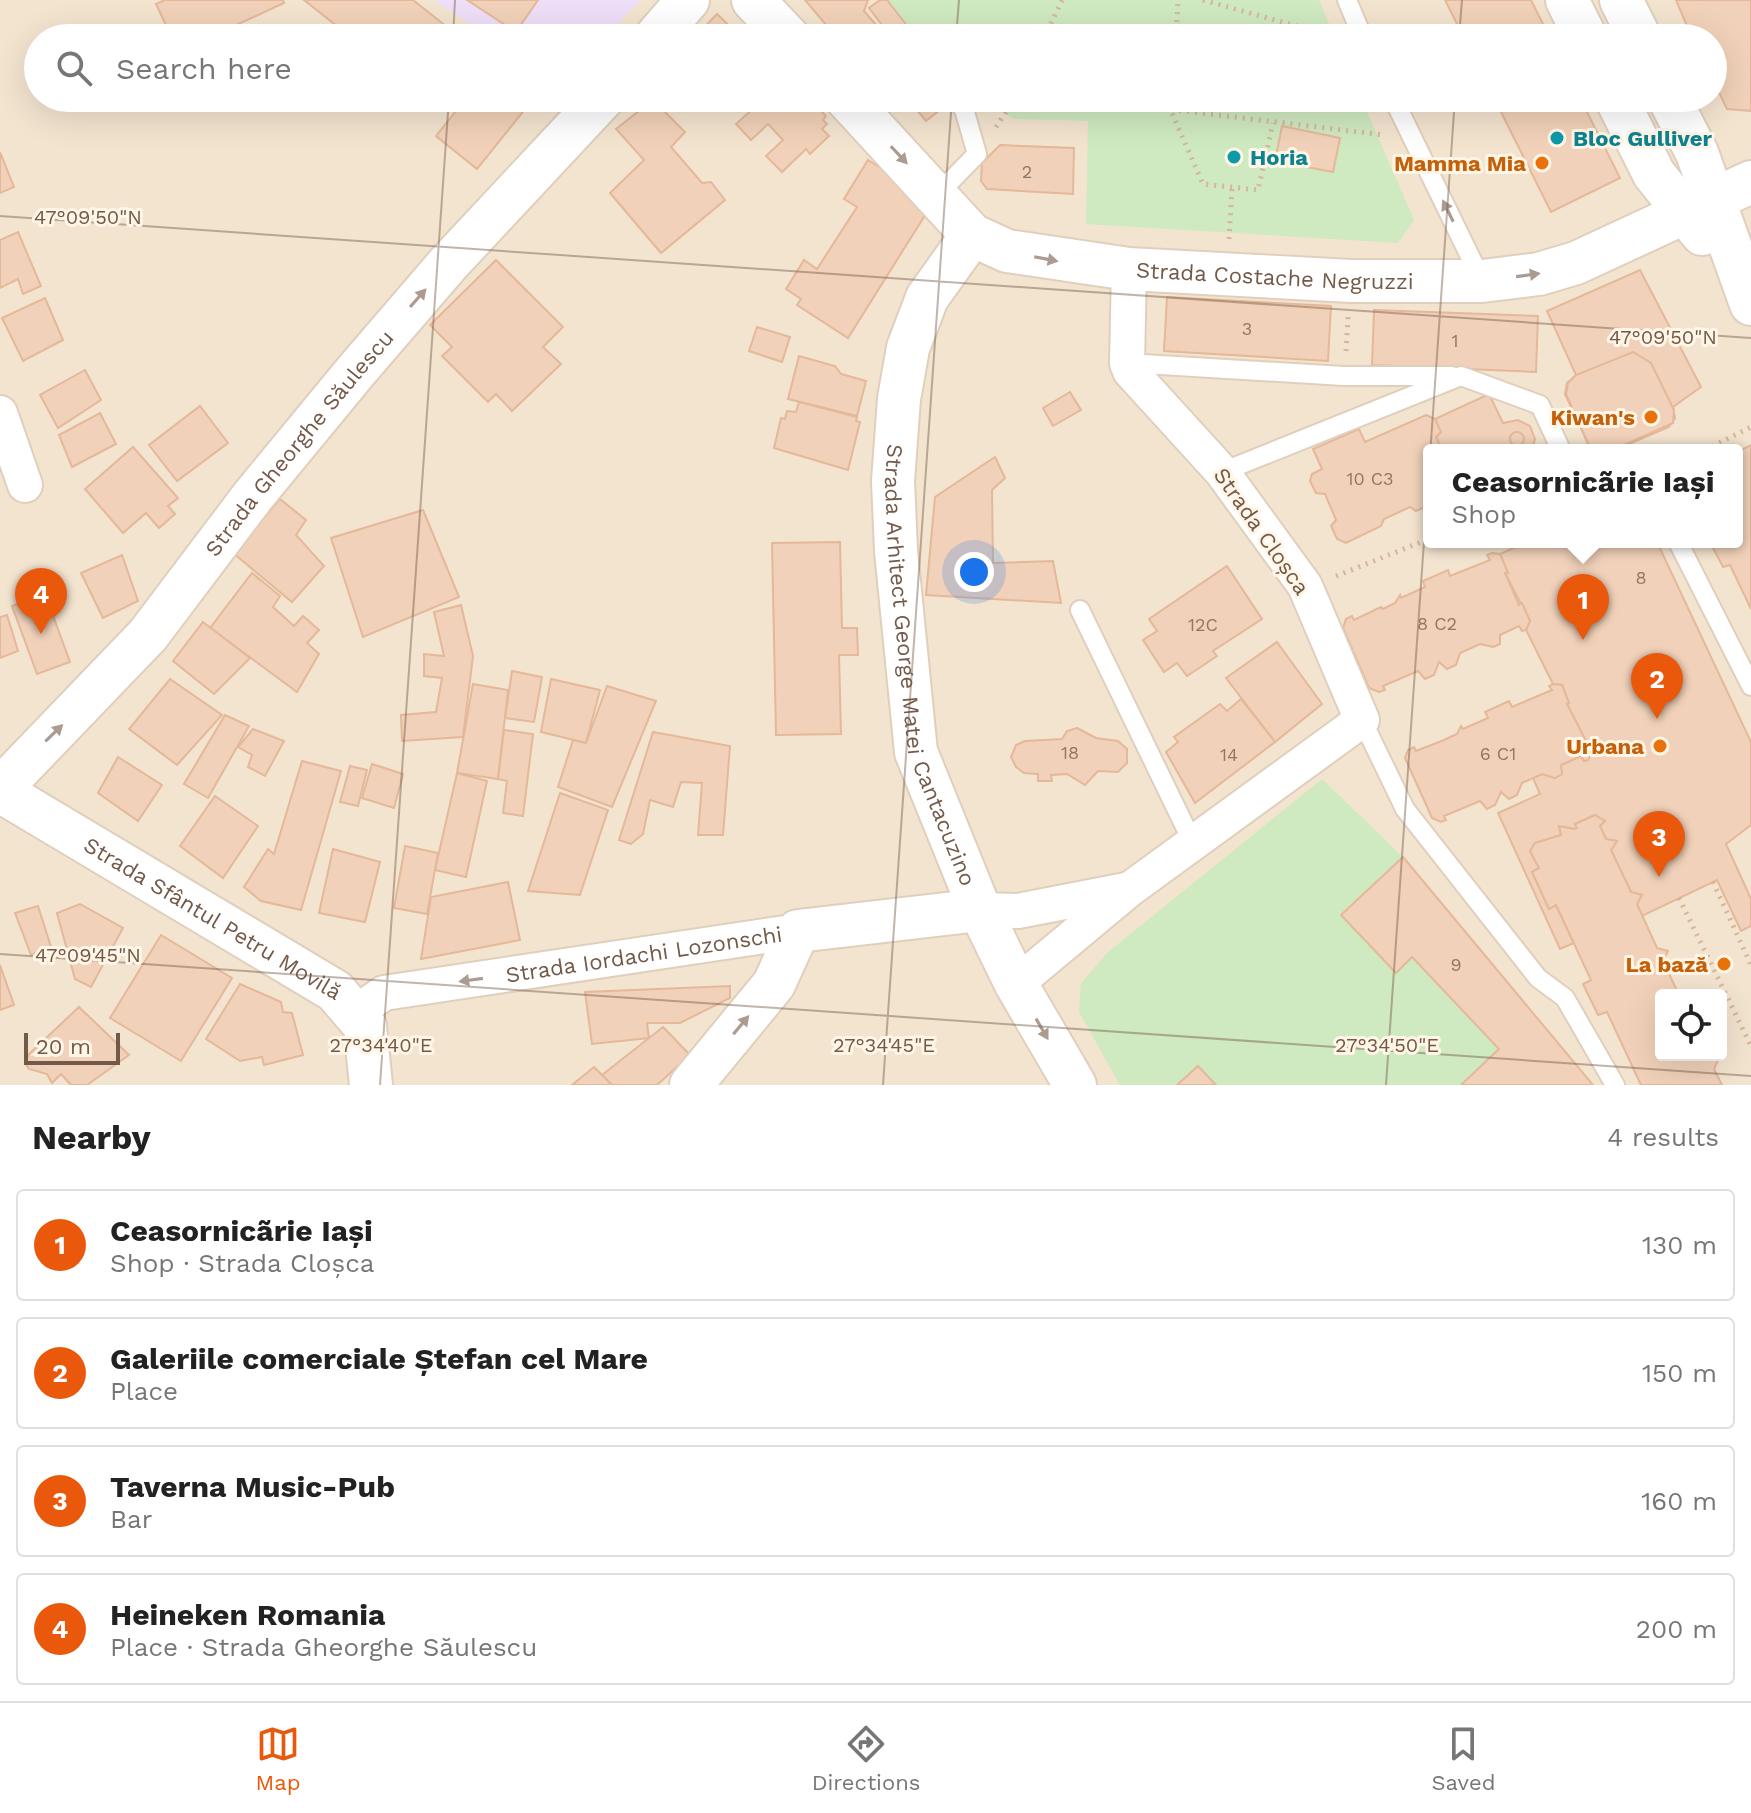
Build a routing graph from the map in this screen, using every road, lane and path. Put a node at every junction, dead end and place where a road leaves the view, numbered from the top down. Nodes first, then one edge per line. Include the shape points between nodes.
1 (688, 0) edge
2 (753, 0) edge
3 (1062, 0) edge
4 (1178, 0) edge
5 (1203, 0) edge
6 (1347, 0) edge
7 (1567, 0) edge
8 (1621, 0) edge
9 (667, 24) edge
10 (776, 24) edge
11 (1051, 24) edge
12 (1177, 24) edge
13 (1289, 24) edge
14 (1357, 24) edge
15 (1579, 24) edge
16 (1633, 24) edge
17 (590, 112) edge
18 (859, 112) edge
19 (965, 112) edge
20 (1171, 112) edge
21 (1180, 112) edge
22 (1400, 112) edge
23 (1623, 112) edge
24 (1676, 112) edge
25 (1273, 123) junction
26 (1413, 138) junction
27 (1232, 188) junction
28 (937, 195) junction
29 (1716, 199) edge
30 (972, 235) junction
31 (1129, 269) junction
32 (1227, 273) junction
33 (1351, 281) junction
34 (1482, 281) junction
35 (1744, 287) edge
36 (1127, 363) junction
37 (1344, 376) junction
38 (1461, 376) junction
39 (0, 413) edge
40 (1751, 427) edge
41 (1558, 444) edge
42 (1717, 444) edge
43 (1222, 472) junction
44 (25, 485) dead end
45 (1423, 541) edge
46 (1681, 548) edge
47 (1305, 586) junction
48 (1080, 610) dead end
49 (1751, 686) edge
50 (1362, 720) junction
51 (0, 790) edge
52 (1193, 843) junction
53 (1713, 882) dead end
54 (1130, 889) junction
55 (1679, 898) dead end
56 (980, 910) junction
57 (798, 931) junction
58 (1751, 965) edge
59 (1016, 984) junction
60 (355, 1013) junction
61 (1751, 1046) edge
62 (371, 1085) edge
63 (691, 1085) edge
64 (1075, 1085) edge
65 (1615, 1085) edge

1 - 9 street
2 - 10 street
3 - 11 path
4 - 12 path
5 - 13 path
6 - 14 lane
7 - 15 street
8 - 16 street
51 -> 17 street, Strada Gheorghe Săulescu via 148,635 356,371
18 -> 28 street, Strada Costache Negruzzi
19 - 28 lane via 977,154
20 - 27 path via 1203,184
21 - 25 path
22 - 26 lane
23 - 29 street via 1654,174
24 - 29 street
25 - 26 path
25 - 27 path via 1258,190
34 -> 26 lane
27 - 32 path
28 - 30 street, Strada Costache Negruzzi
34 -> 29 street, Strada Costache Negruzzi via 1576,263
29 - 35 street
30 -> 31 street, Strada Costache Negruzzi via 1007,251
30 - 56 street, Strada Arhitect George Matei Cantacuzino via 927,298 908,348 893,481 916,752
31 - 32 street, Strada Costache Negruzzi
31 - 36 street
32 - 33 street, Strada Costache Negruzzi
33 - 34 street, Strada Costache Negruzzi
33 - 37 path
36 - 37 lane
36 - 43 street, Strada Cloșca
37 - 38 lane
38 - 41 lane via 1540,405
38 - 43 lane
39 - 44 street
40 - 42 path
43 - 47 street, Strada Cloșca
45 - 47 path
46 - 49 lane
47 - 50 street, Strada Cloșca
48 - 52 lane
50 - 52 street
50 - 65 lane via 1405,809 1538,978 1565,998
51 - 60 street, Strada Sfântul Petru Movilă via 335,991
52 - 54 street
53 - 58 path
54 - 56 street via 1018,911
54 - 59 street
55 - 61 path
56 - 57 street
56 - 59 street, Strada Arhitect George Matei Cantacuzino
57 -> 60 street, Strada Iordachi Lozonschi via 384,993
63 -> 57 street, Strada Iordachi Lozonschi via 774,984
59 -> 64 street, Strada Arhitect George Matei Cantacuzino
60 - 62 street, Strada Sfântul Petru Movilă via 365,1026

